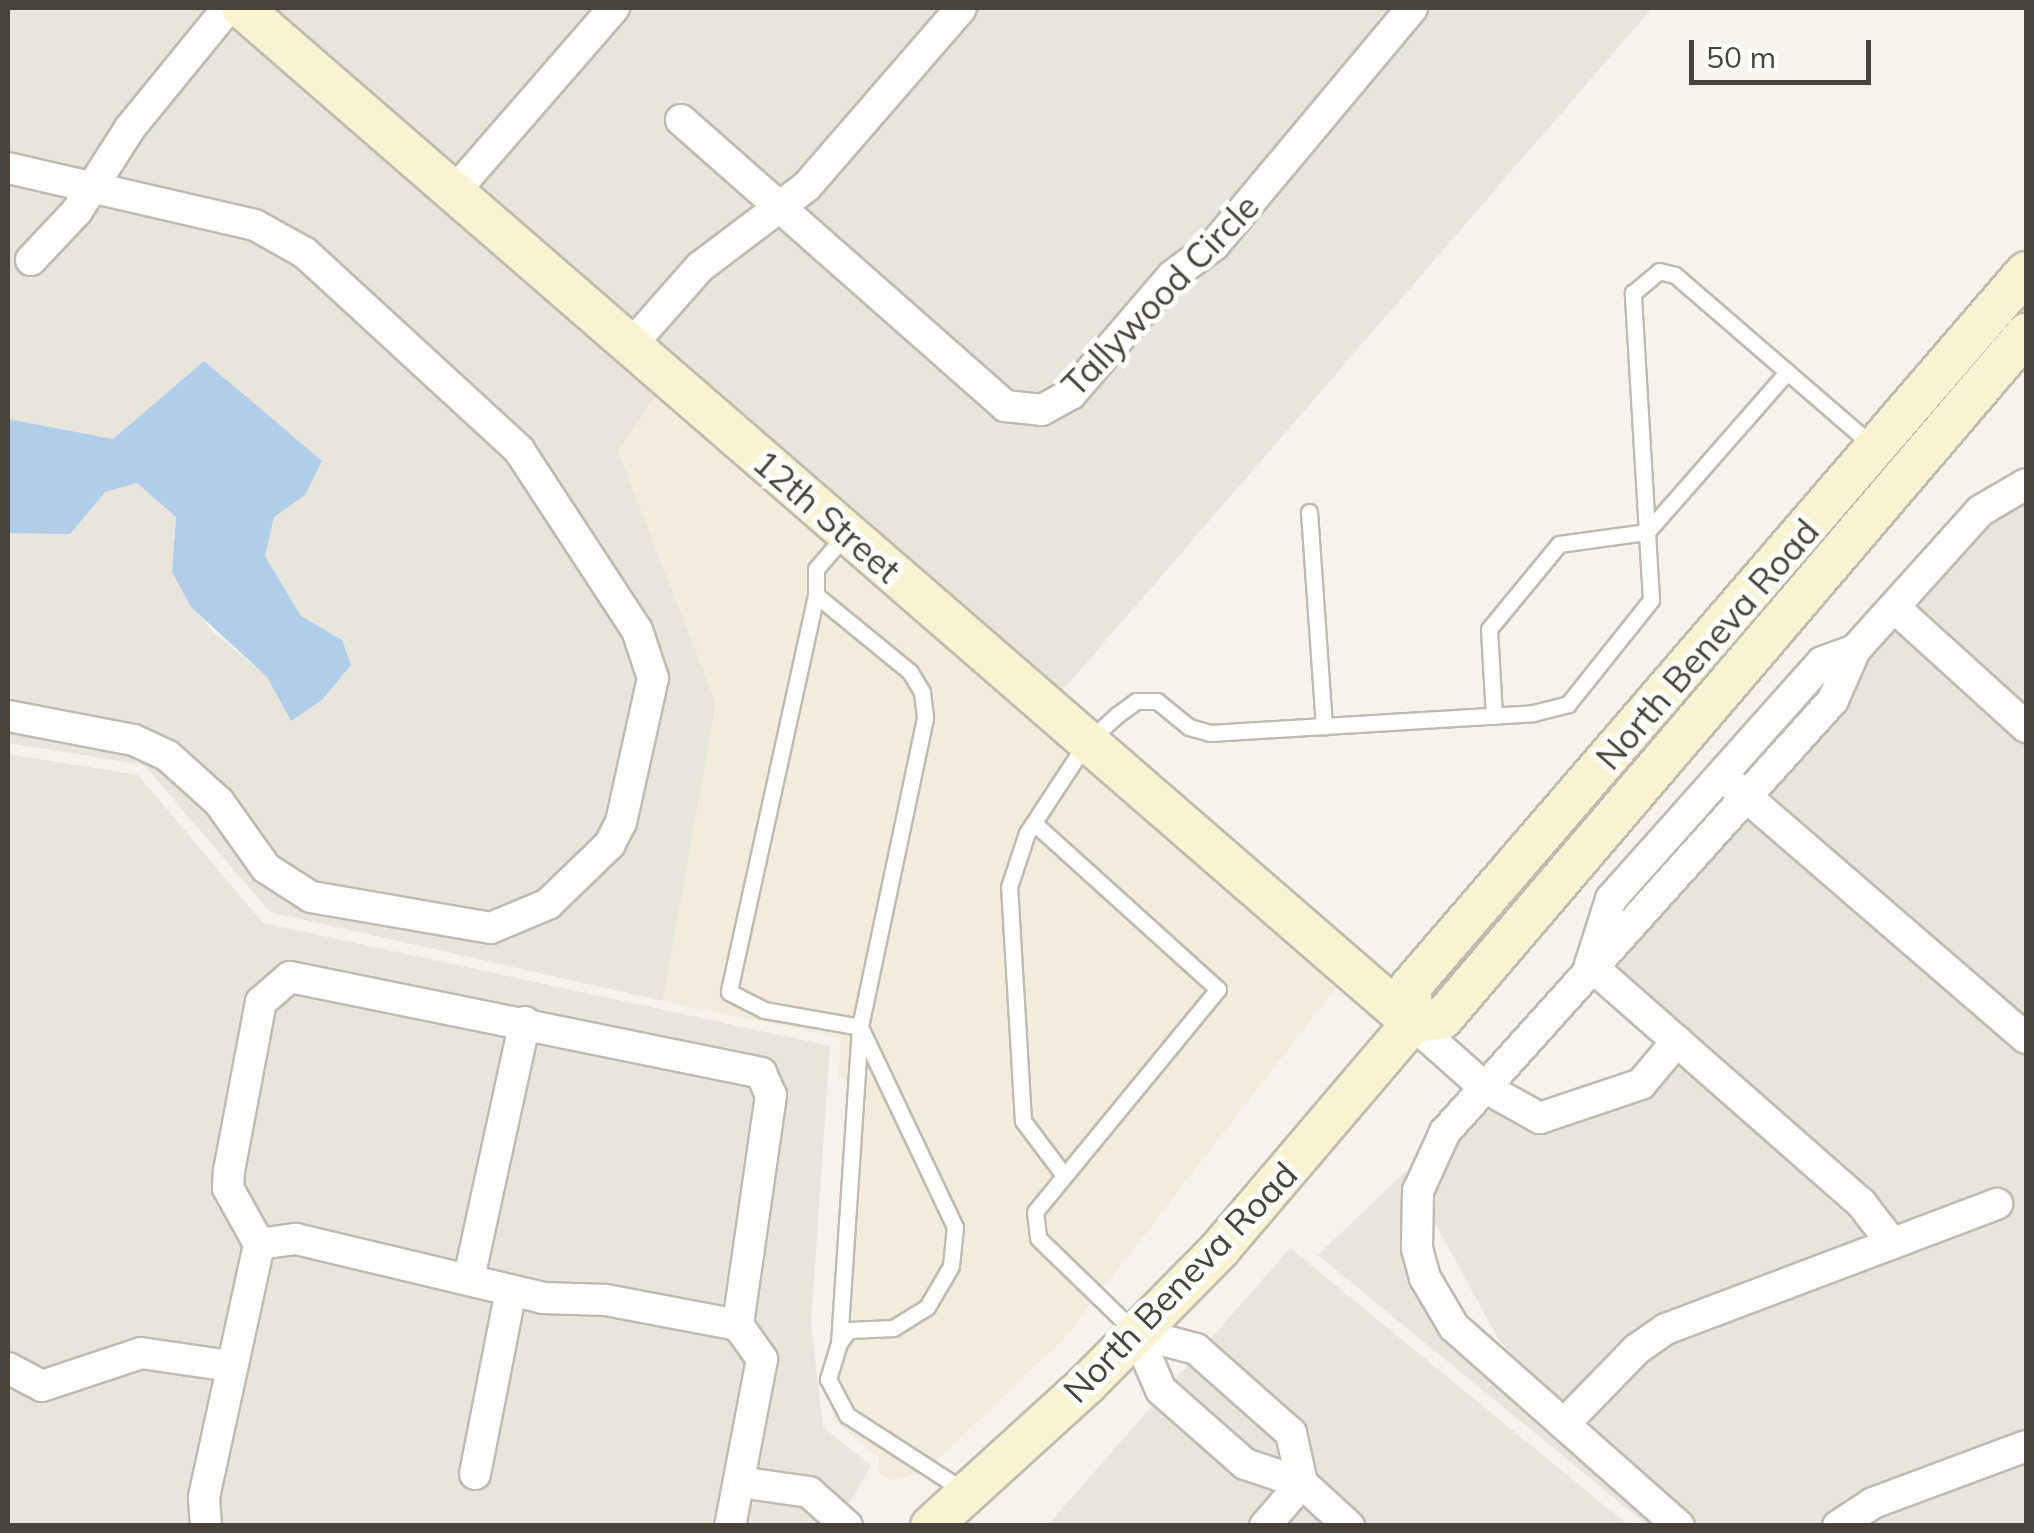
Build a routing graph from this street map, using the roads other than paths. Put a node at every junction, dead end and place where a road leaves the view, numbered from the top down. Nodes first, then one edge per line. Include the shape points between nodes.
1 (228, 8) edge
2 (242, 8) edge
3 (614, 8) edge
4 (961, 8) edge
5 (1412, 8) edge
6 (681, 120) dead end
7 (8, 168) edge
8 (93, 188) junction
9 (454, 192) junction
10 (779, 210) junction
11 (31, 260) dead end
12 (2026, 272) edge
13 (2026, 334) edge
14 (632, 344) junction
15 (1787, 372) junction
16 (1875, 448) junction
17 (2026, 484) edge
18 (1308, 512) dead end
19 (1647, 532) junction
20 (846, 534) junction
21 (816, 595) junction
22 (1896, 610) junction
23 (1855, 650) junction
24 (8, 716) edge
25 (1494, 716) junction
26 (1324, 726) junction
27 (2026, 727) edge
28 (1086, 743) junction
29 (1721, 776) junction
30 (1747, 798) junction
31 (1034, 823) junction
32 (1590, 965) junction
33 (525, 1022) junction
34 (1412, 1023) junction
35 (860, 1028) junction
36 (2026, 1038) edge
37 (1676, 1042) junction
38 (1484, 1087) junction
39 (1063, 1174) junction
40 (1996, 1204) dead end
41 (1892, 1242) junction
42 (258, 1244) junction
43 (469, 1278) junction
44 (512, 1290) junction
45 (738, 1325) junction
46 (1136, 1333) junction
47 (839, 1342) junction
48 (230, 1366) junction
49 (8, 1368) edge
50 (1564, 1424) junction
51 (2026, 1446) edge
52 (475, 1474) dead end
53 (738, 1482) junction
54 (1302, 1483) junction
55 (967, 1492) junction
56 (206, 1526) edge
57 (730, 1526) edge
58 (847, 1526) edge
59 (931, 1526) edge
60 (1264, 1526) edge
61 (1349, 1526) edge
62 (1679, 1526) edge
63 (1838, 1526) edge

1 - 8 street via 130,128
2 - 9 main road, 12th Street
3 - 9 street
4 - 10 street
5 - 10 street, Tallywood Circle via 1214,245 1172,276 1071,394 1042,410 1005,406
6 - 10 street, Tallywood Circle
7 - 8 street
8 - 11 street
8 - 24 street via 280,235 488,416 519,450 638,630 649,654 652,701 610,844 548,904 491,928 310,898 266,868 220,802 168,756 133,740
9 - 14 main road, 12th Street
10 - 14 street via 700,267
12 - 16 main road, North Beneva Road
13 - 34 main road, North Beneva Road via 1443,1018
14 - 20 main road, 12th Street
15 - 16 lane
15 - 19 lane
15 - 19 lane via 1675,275 1659,271 1640,280 1633,292
16 - 34 main road, North Beneva Road via 1411,986
17 - 22 street via 1980,511
18 - 26 lane
19 - 25 lane via 1651,600 1644,617 1568,704
19 - 25 lane via 1560,544 1488,628
20 - 21 lane via 816,570
20 - 28 main road, 12th Street
21 - 35 lane via 910,672 926,718
21 - 35 lane via 729,992 764,1010
22 - 23 street
22 - 27 street
23 - 29 street via 1822,662
23 - 30 street via 1833,700
25 - 26 lane
26 - 28 lane via 1210,733 1189,727 1157,701 1136,701
28 - 31 lane
28 - 34 main road, 12th Street
29 - 30 street
29 - 32 street via 1611,899
30 - 32 street via 1638,922
30 - 36 street
31 - 39 lane via 1008,887 1016,1046 1027,1132
31 - 39 lane via 1218,988
32 - 37 street
32 - 38 street
33 - 42 street via 290,977 270,988 261,1002 228,1188
33 - 43 street
33 - 45 street via 761,1072 772,1096
34 - 38 street
34 - 46 main road, North Beneva Road via 1219,1250
35 - 47 lane
35 - 47 lane via 956,1227 955,1251 927,1308 911,1322 862,1326
37 - 38 street via 1641,1084 1559,1115 1525,1115
37 - 41 street via 1861,1203
38 - 50 street via 1445,1132 1423,1174 1417,1248 1425,1278 1454,1327
39 - 46 lane via 1037,1205 1038,1238
40 - 41 street
41 - 50 street via 1666,1329 1637,1348
42 - 43 street via 296,1239
42 - 48 street
43 - 44 street
44 - 45 street
44 - 52 street
45 - 53 street via 762,1358
46 - 54 street via 1161,1390 1245,1464
46 - 54 street via 1196,1348 1291,1433
46 - 55 main road, North Beneva Road
47 - 55 lane via 828,1379 848,1414 907,1460
48 - 49 street via 141,1353 42,1386
48 - 56 street via 204,1496
50 - 62 street
51 - 63 street via 1873,1503
53 - 57 street
53 - 58 street via 808,1492
54 - 60 street
54 - 61 street
55 - 59 main road, North Beneva Road

